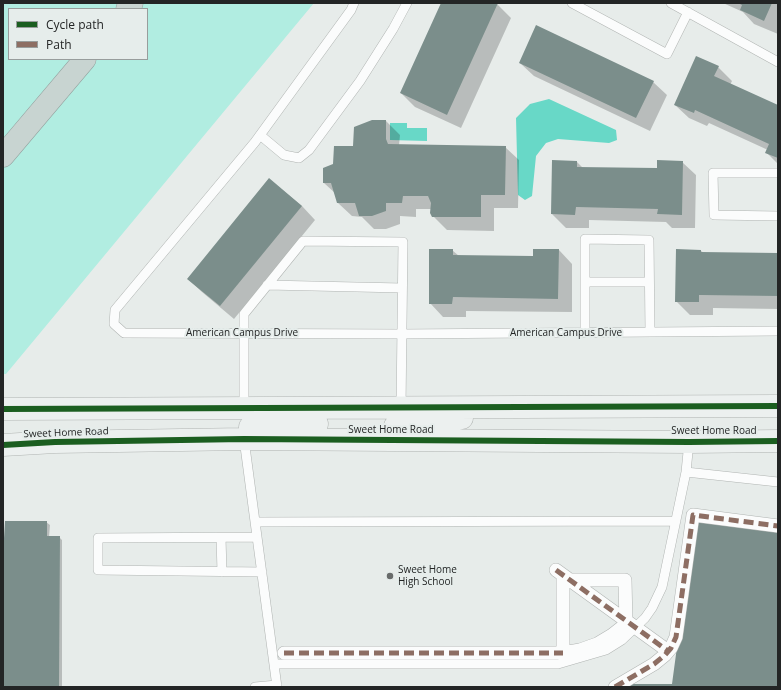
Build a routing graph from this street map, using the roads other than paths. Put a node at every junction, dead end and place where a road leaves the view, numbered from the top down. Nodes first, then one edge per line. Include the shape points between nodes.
1 (354, 3) edge
2 (407, 3) edge
3 (572, 3) edge
4 (671, 3) edge
5 (688, 12) junction
6 (84, 60) edge
7 (778, 62) edge
8 (260, 135) junction
9 (3, 156) edge
10 (778, 173) edge
11 (778, 216) edge
12 (585, 282) junction
13 (649, 282) junction
14 (267, 286) junction
15 (402, 288) junction
16 (778, 331) edge
17 (585, 332) junction
18 (650, 332) junction
19 (244, 333) junction
20 (402, 334) junction
21 (778, 406) edge
22 (526, 407) junction
23 (401, 408) junction
24 (3, 409) edge
25 (244, 409) junction
26 (244, 439) junction
27 (778, 441) edge
28 (56, 442) junction
29 (689, 442) junction
30 (3, 445) edge
31 (686, 472) junction
32 (778, 482) edge
33 (676, 521) junction
34 (255, 522) junction
35 (778, 526) edge
36 (221, 538) junction
37 (258, 538) junction
38 (556, 570) dead end
39 (222, 572) junction
40 (262, 572) junction
41 (570, 580) junction
42 (630, 624) junction
43 (668, 651) junction
44 (284, 653) dead end
45 (563, 653) junction
46 (274, 664) junction
47 (277, 686) edge
48 (255, 687) edge
49 (616, 687) edge

1 - 8 lane, American Campus Drive
2 - 8 lane via 360,81 309,150 299,158 284,155
3 - 5 lane via 667,54
4 - 5 lane
5 - 7 lane
6 - 9 highway
8 - 19 lane, American Campus Drive via 114,310 114,324 124,333
10 - 11 lane via 713,173 714,215
12 - 13 lane
12 - 13 lane via 585,240 649,240
12 - 17 lane
13 - 18 lane
14 - 15 lane
14 - 15 lane via 303,241 403,242
14 - 19 lane via 244,314
15 - 20 lane
16 - 18 lane, American Campus Drive
17 - 18 lane, American Campus Drive
17 - 20 lane, American Campus Drive
19 - 20 lane, American Campus Drive
19 - 25 lane
20 - 23 lane
21 - 22 main road
22 - 23 main road
22 - 26 main road via 417,426 260,424 250,427
23 - 25 main road
24 - 25 main road
25 - 26 lane
25 - 28 main road via 240,422 232,427 119,430
26 - 28 main road, Sweet Home Road
26 - 29 main road, Sweet Home Road
26 - 34 lane
27 - 29 main road, Sweet Home Road
28 - 30 main road, Sweet Home Road
29 - 31 lane
31 - 32 lane
31 - 33 lane
33 - 34 lane
33 - 42 lane via 662,587 645,618
34 - 37 lane
35 - 43 street via 692,515 676,637
36 - 37 lane
36 - 39 lane
36 - 39 lane via 98,538 98,570
37 - 40 lane
38 - 41 street
39 - 40 lane
40 - 46 lane
41 - 42 street
41 - 42 street via 625,580
41 - 45 street via 563,580
42 - 43 street
42 - 45 street via 626,624 597,644
42 - 46 lane via 622,640 606,650 558,664
43 - 49 street via 654,664
44 - 45 street
46 - 47 lane
47 - 48 lane

